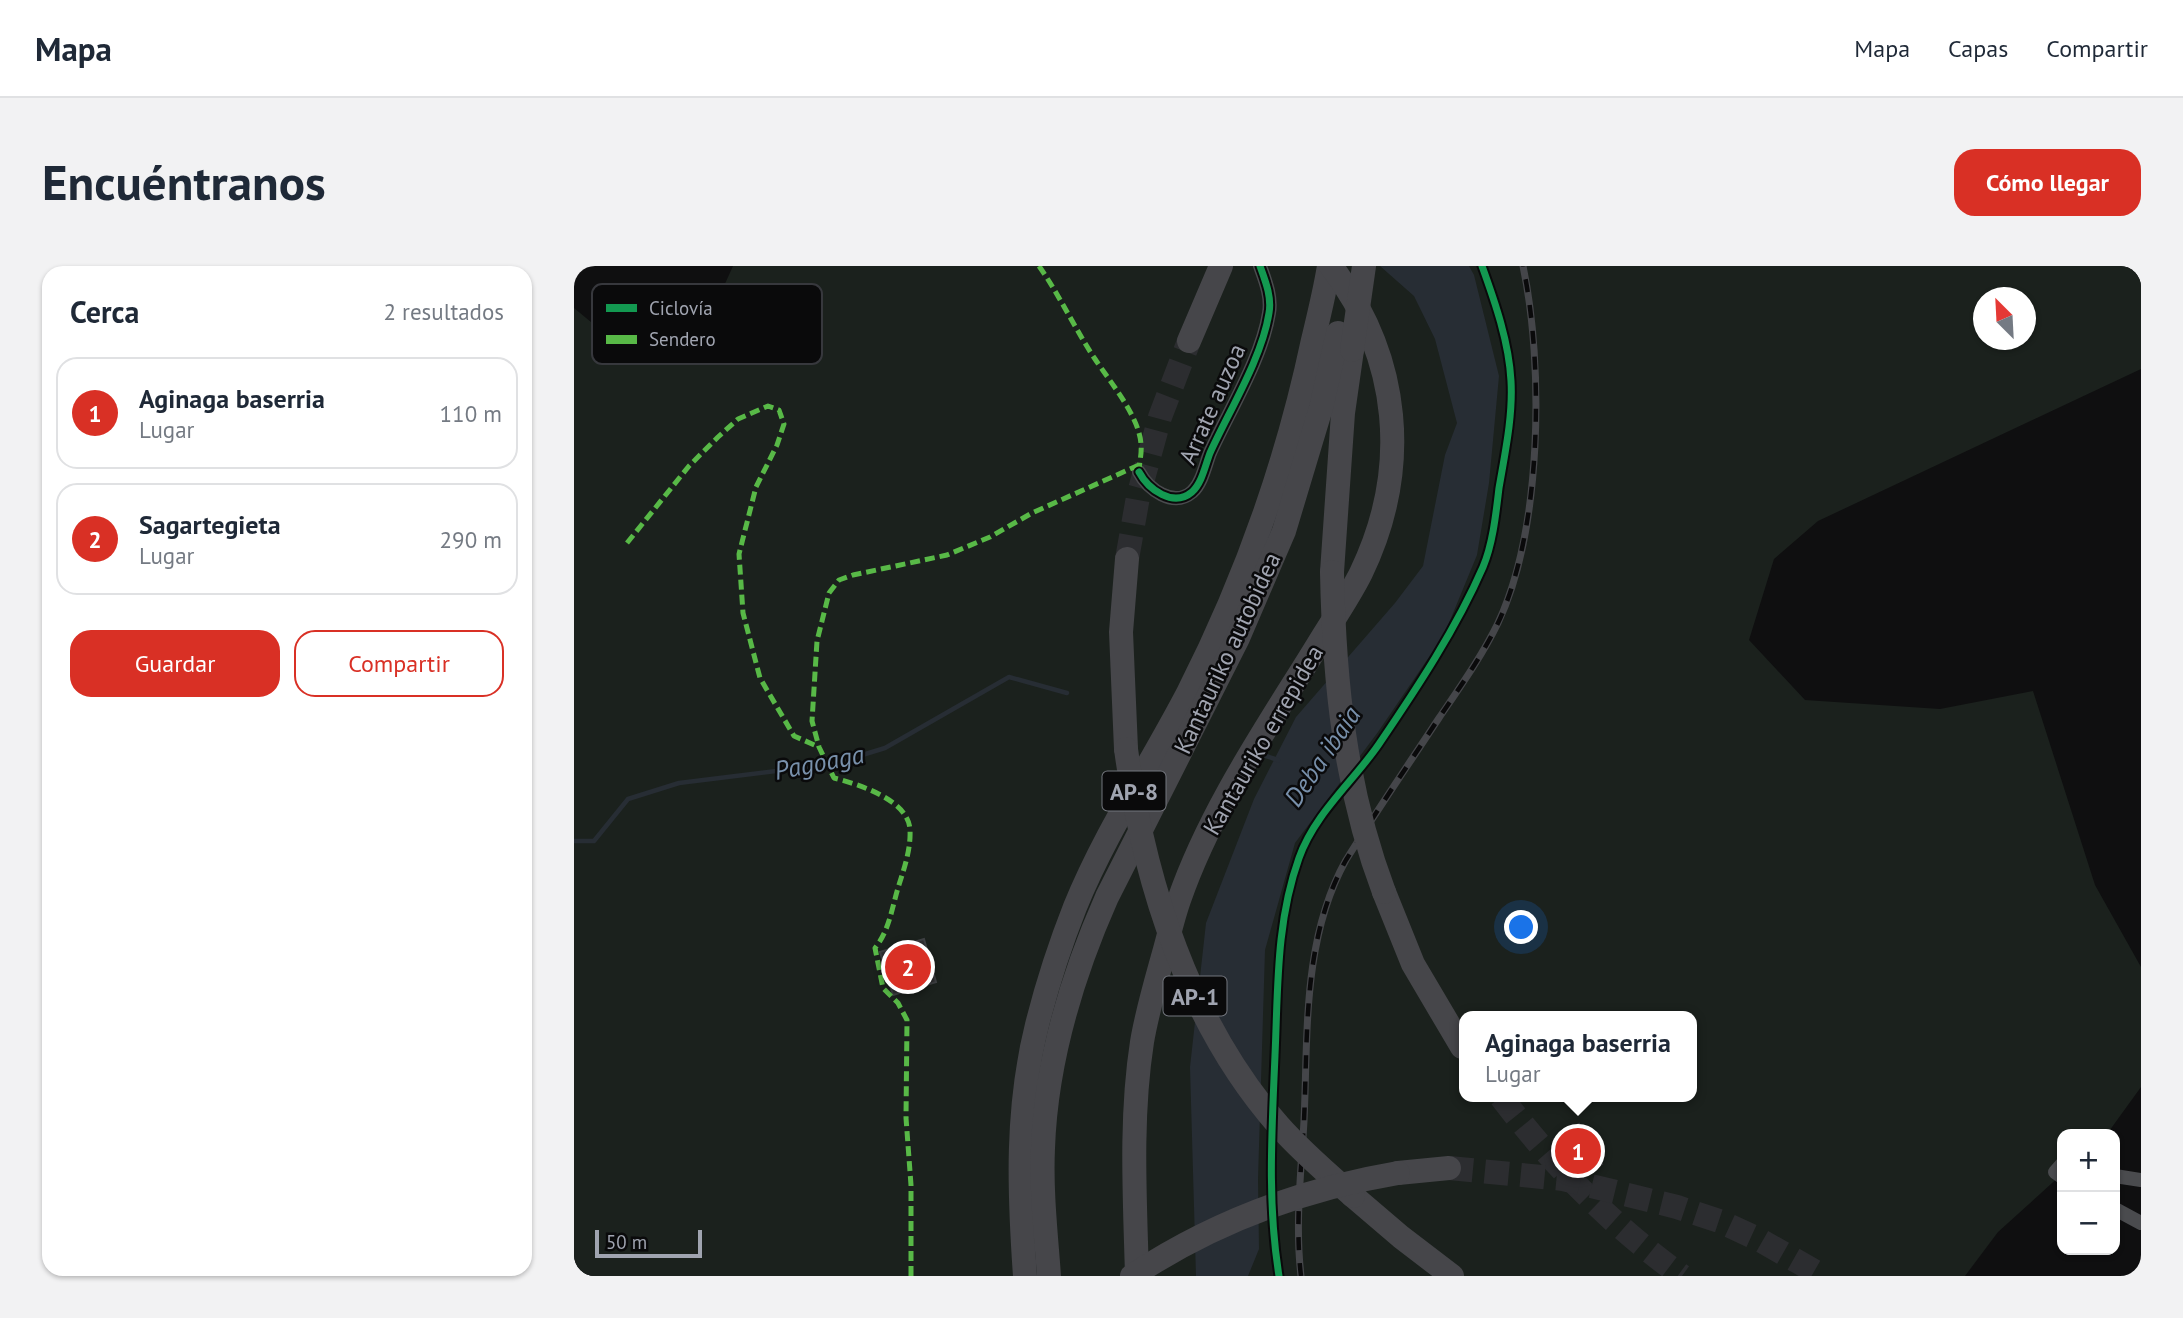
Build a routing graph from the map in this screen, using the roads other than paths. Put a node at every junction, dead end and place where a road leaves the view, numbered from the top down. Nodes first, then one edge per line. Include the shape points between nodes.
1 (1259, 266) edge
2 (1330, 266) edge
3 (1350, 266) edge
4 (1364, 266) edge
5 (1219, 269) edge
6 (1336, 335) junction
7 (1189, 341) tunnel mouth
8 (1139, 472) dead end
9 (1127, 559) tunnel mouth
10 (1459, 1042) edge
11 (1449, 1168) tunnel mouth
12 (2120, 1177) edge
13 (2141, 1180) edge
14 (2120, 1212) edge
15 (2141, 1223) edge
16 (1026, 1276) edge
17 (1049, 1276) edge
18 (1134, 1276) edge
19 (1452, 1276) edge

1 - 8 street, Arrate auzoa via 1270,311 1198,485 1190,494 1170,498 1157,492
2 - 6 highway, AP-8
2 - 18 highway, Kantauriko errepidea via 1368,324 1381,358 1393,454 1388,492 1361,573 1226,794 1179,900 1142,1044
3 - 6 highway, Kantauriko autobidea / AP-8
4 - 6 highway, bridge
5 - 7 highway
6 - 10 highway, bridge via 1343,413 1332,572 1335,668 1346,753 1384,892 1413,964
6 - 16 highway, Kantauriko autobidea / AP-8 via 1298,410 1271,500 1233,599 1099,856 1053,970 1037,1027 1020,1138
6 - 17 highway, Kantauriko autobidea / AP-8 via 1321,408 1284,531 1238,638 1107,897 1068,1000 1047,1097 1042,1150
9 - 19 highway, AP-1, bridge via 1121,632 1126,750 1154,881 1195,996 1220,1044 1279,1126 1353,1196
11 - 18 highway, bridge via 1365,1179 1231,1220 1185,1242
12 - 13 street
14 - 15 street

